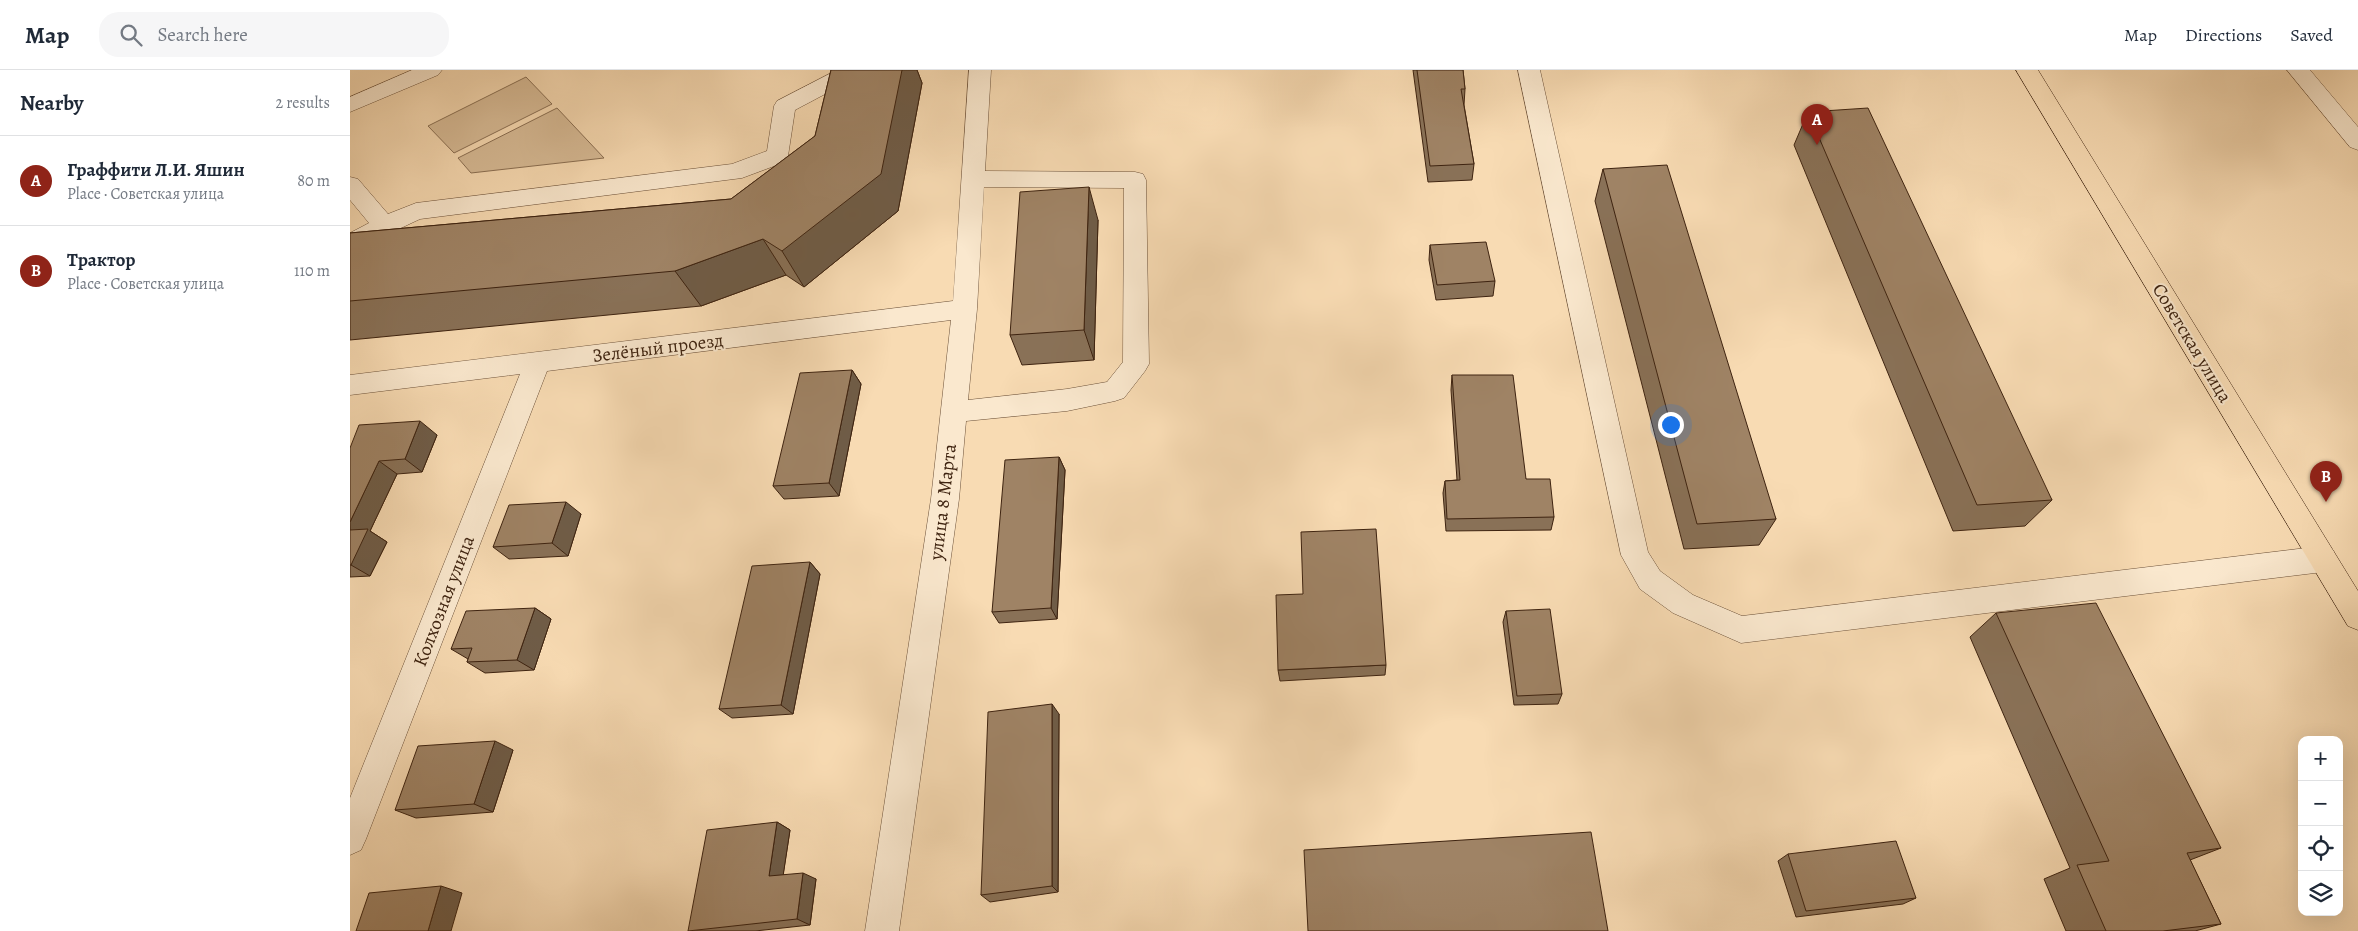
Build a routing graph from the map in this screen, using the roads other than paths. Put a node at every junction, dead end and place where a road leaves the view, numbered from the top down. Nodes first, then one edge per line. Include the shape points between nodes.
1 (431, 70) edge
2 (854, 70) edge
3 (980, 70) edge
4 (1529, 70) edge
5 (2027, 70) edge
6 (2298, 70) edge
7 (350, 105) edge
8 (2358, 142) edge
9 (974, 179) junction
10 (350, 185) edge
11 (384, 225) junction
12 (350, 242) edge
13 (965, 309) junction
14 (537, 363) junction
15 (350, 385) edge
16 (954, 412) junction
17 (2323, 559) junction
18 (2358, 616) edge
19 (350, 840) edge
20 (882, 931) edge

1 - 7 street
2 - 11 street via 785,106 777,156 734,172 416,211
3 - 9 street, улица 8 Марта
4 - 17 street via 1635,555 1650,580 1683,604 1741,630
5 - 17 main road, Советская улица
6 - 8 street
9 - 13 street, улица 8 Марта
9 - 16 street via 1135,180 1136,364 1115,390 1067,400
10 - 11 street
11 - 12 street
13 - 14 street, Зелёный проезд
13 - 16 street, улица 8 Марта
14 - 15 street, Зелёный проезд
14 - 19 street, Колхозная улица
16 - 20 street, улица 8 Марта via 945,499
17 - 18 main road, Советская улица

